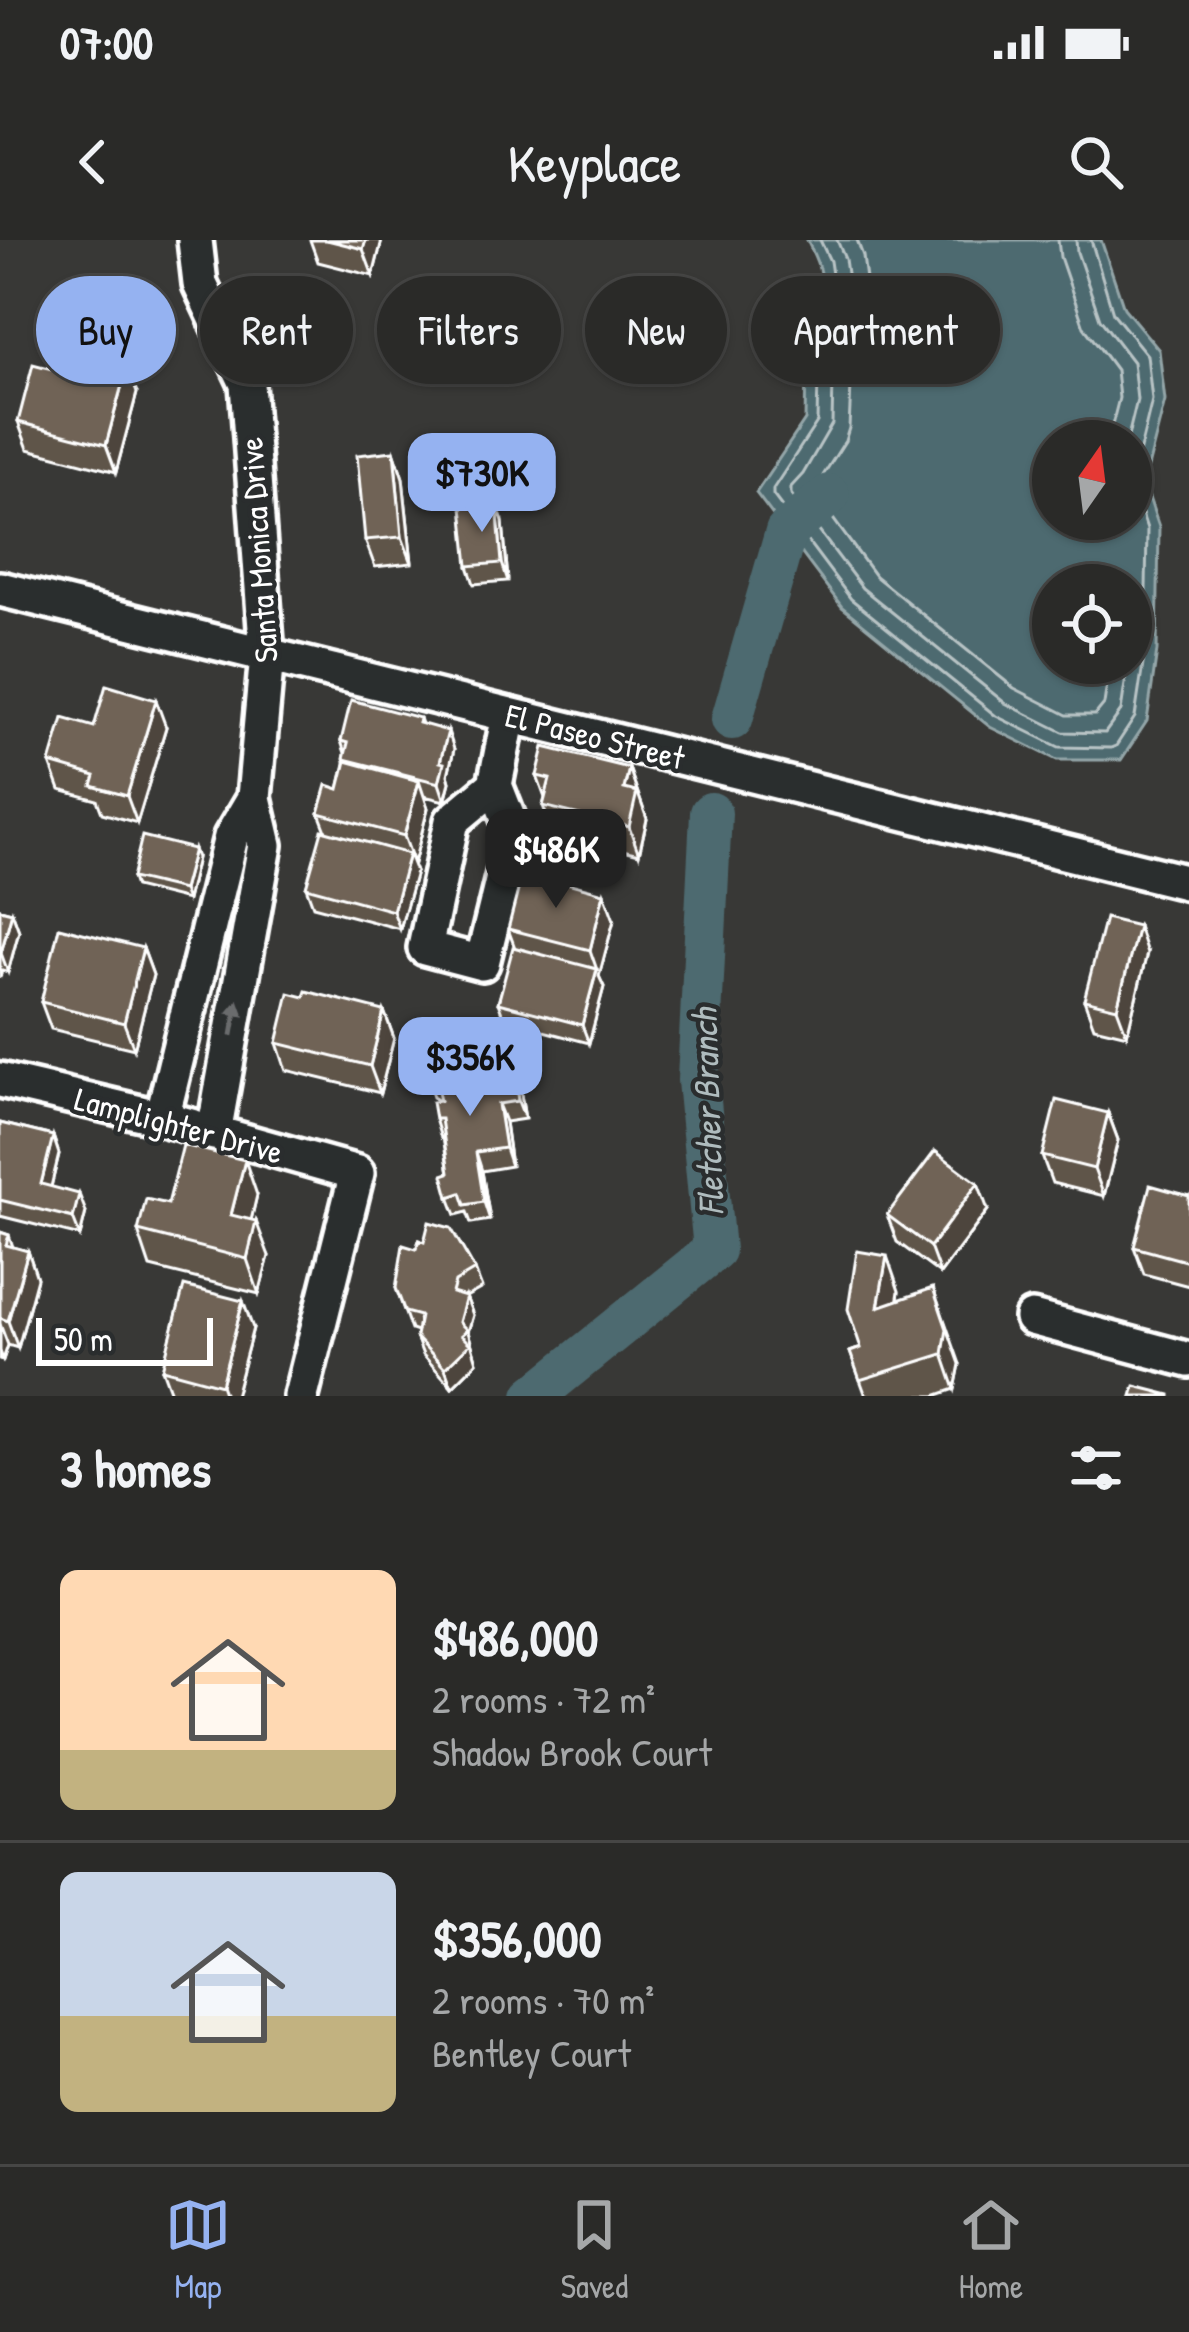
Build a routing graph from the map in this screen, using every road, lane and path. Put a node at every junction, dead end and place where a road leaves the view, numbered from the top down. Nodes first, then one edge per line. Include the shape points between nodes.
1 (195, 240) edge
2 (0, 589) edge
3 (267, 655) junction
4 (508, 715) junction
5 (495, 785) junction
6 (254, 798) junction
7 (1189, 883) edge
8 (207, 938) junction
9 (248, 946) junction
10 (0, 1080) edge
11 (162, 1118) junction
12 (214, 1133) junction
13 (1032, 1318) dead end
14 (1189, 1360) edge
15 (301, 1396) edge

1 - 3 street, Santa Monica Drive via 200,284 247,384
2 - 3 street, El Paseo Street
3 - 4 street, El Paseo Street
3 - 6 street, Santa Monica Drive
4 - 5 street
4 - 7 street, El Paseo Street
5 - 5 street via 452,821 425,948 482,963 514,833
6 - 8 street, Santa Monica Drive via 231,837
6 - 9 street, Santa Monica Drive via 265,845
8 - 9 street
8 - 11 street, Santa Monica Drive
12 -> 9 street, Santa Monica Drive
10 - 11 street, Lamplighter Drive
11 - 12 street, Lamplighter Drive
12 - 15 street, Lamplighter Drive via 357,1173
13 - 14 street

